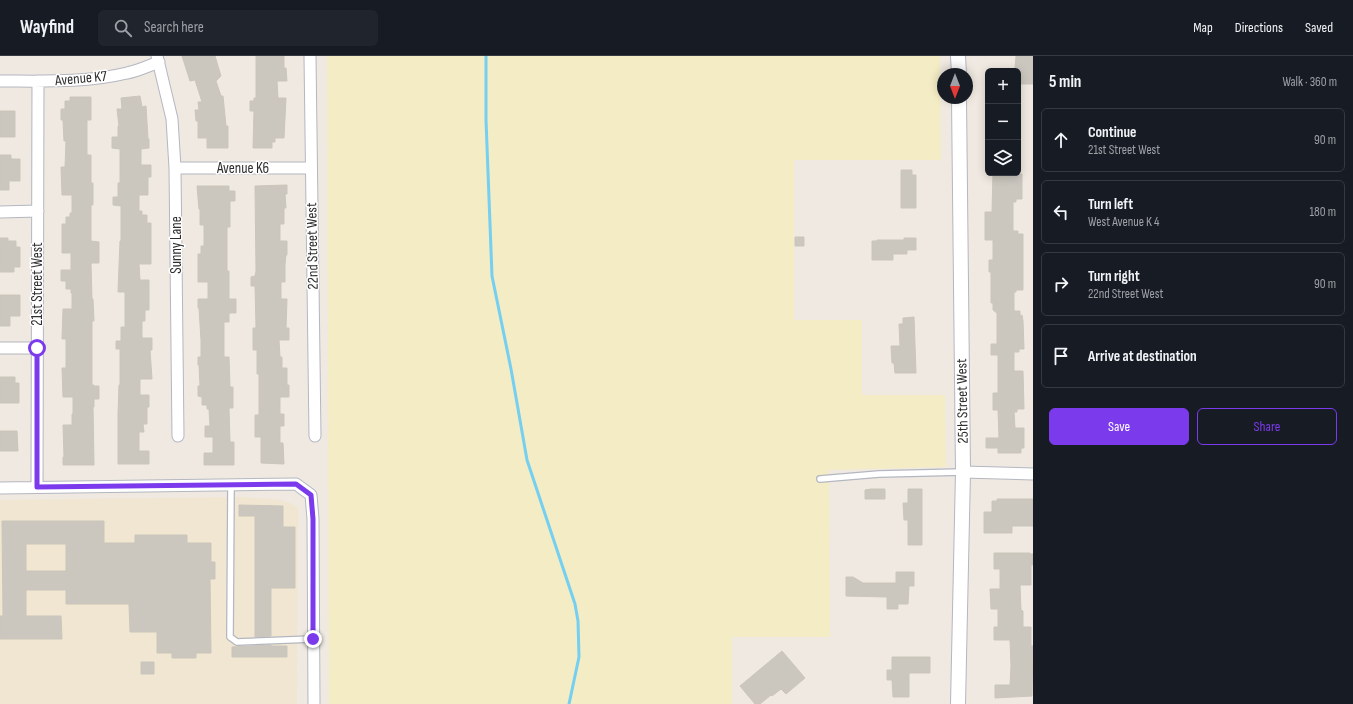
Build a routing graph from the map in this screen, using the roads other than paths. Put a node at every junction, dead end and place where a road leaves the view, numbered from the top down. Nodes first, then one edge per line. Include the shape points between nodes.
1 (310, 56) edge
2 (958, 56) edge
3 (158, 59) edge
4 (959, 68) edge
5 (0, 81) edge
6 (38, 81) junction
7 (959, 104) edge
8 (175, 168) junction
9 (311, 168) junction
10 (38, 211) junction
11 (0, 212) edge
12 (0, 348) edge
13 (37, 348) junction
14 (178, 436) dead end
15 (315, 436) dead end
16 (963, 472) junction
17 (1033, 474) edge
18 (820, 478) dead end
19 (231, 485) junction
20 (37, 487) junction
21 (0, 488) edge
22 (313, 639) junction
23 (314, 704) edge
24 (958, 704) edge

1 - 9 street, 22nd Street West
2 - 4 street
3 - 6 street, Avenue K7 via 127,73 90,79
3 - 8 street, Sunny Lane via 172,119
5 - 6 street, Avenue K7
6 - 10 street, 21st Street West
7 - 16 street, 25th Street West
8 - 9 street, Avenue K6
8 - 14 street, Sunny Lane
9 - 15 street, 22nd Street West
10 - 11 street
10 - 13 street, 21st Street West
12 - 13 street
13 - 20 street, 21st Street West
16 - 17 street
16 - 18 lane
16 - 24 street, 25th Street West
19 - 20 street
19 - 22 street via 296,484 311,495
19 - 22 lane via 230,637 238,642
20 - 21 street
22 - 23 street

